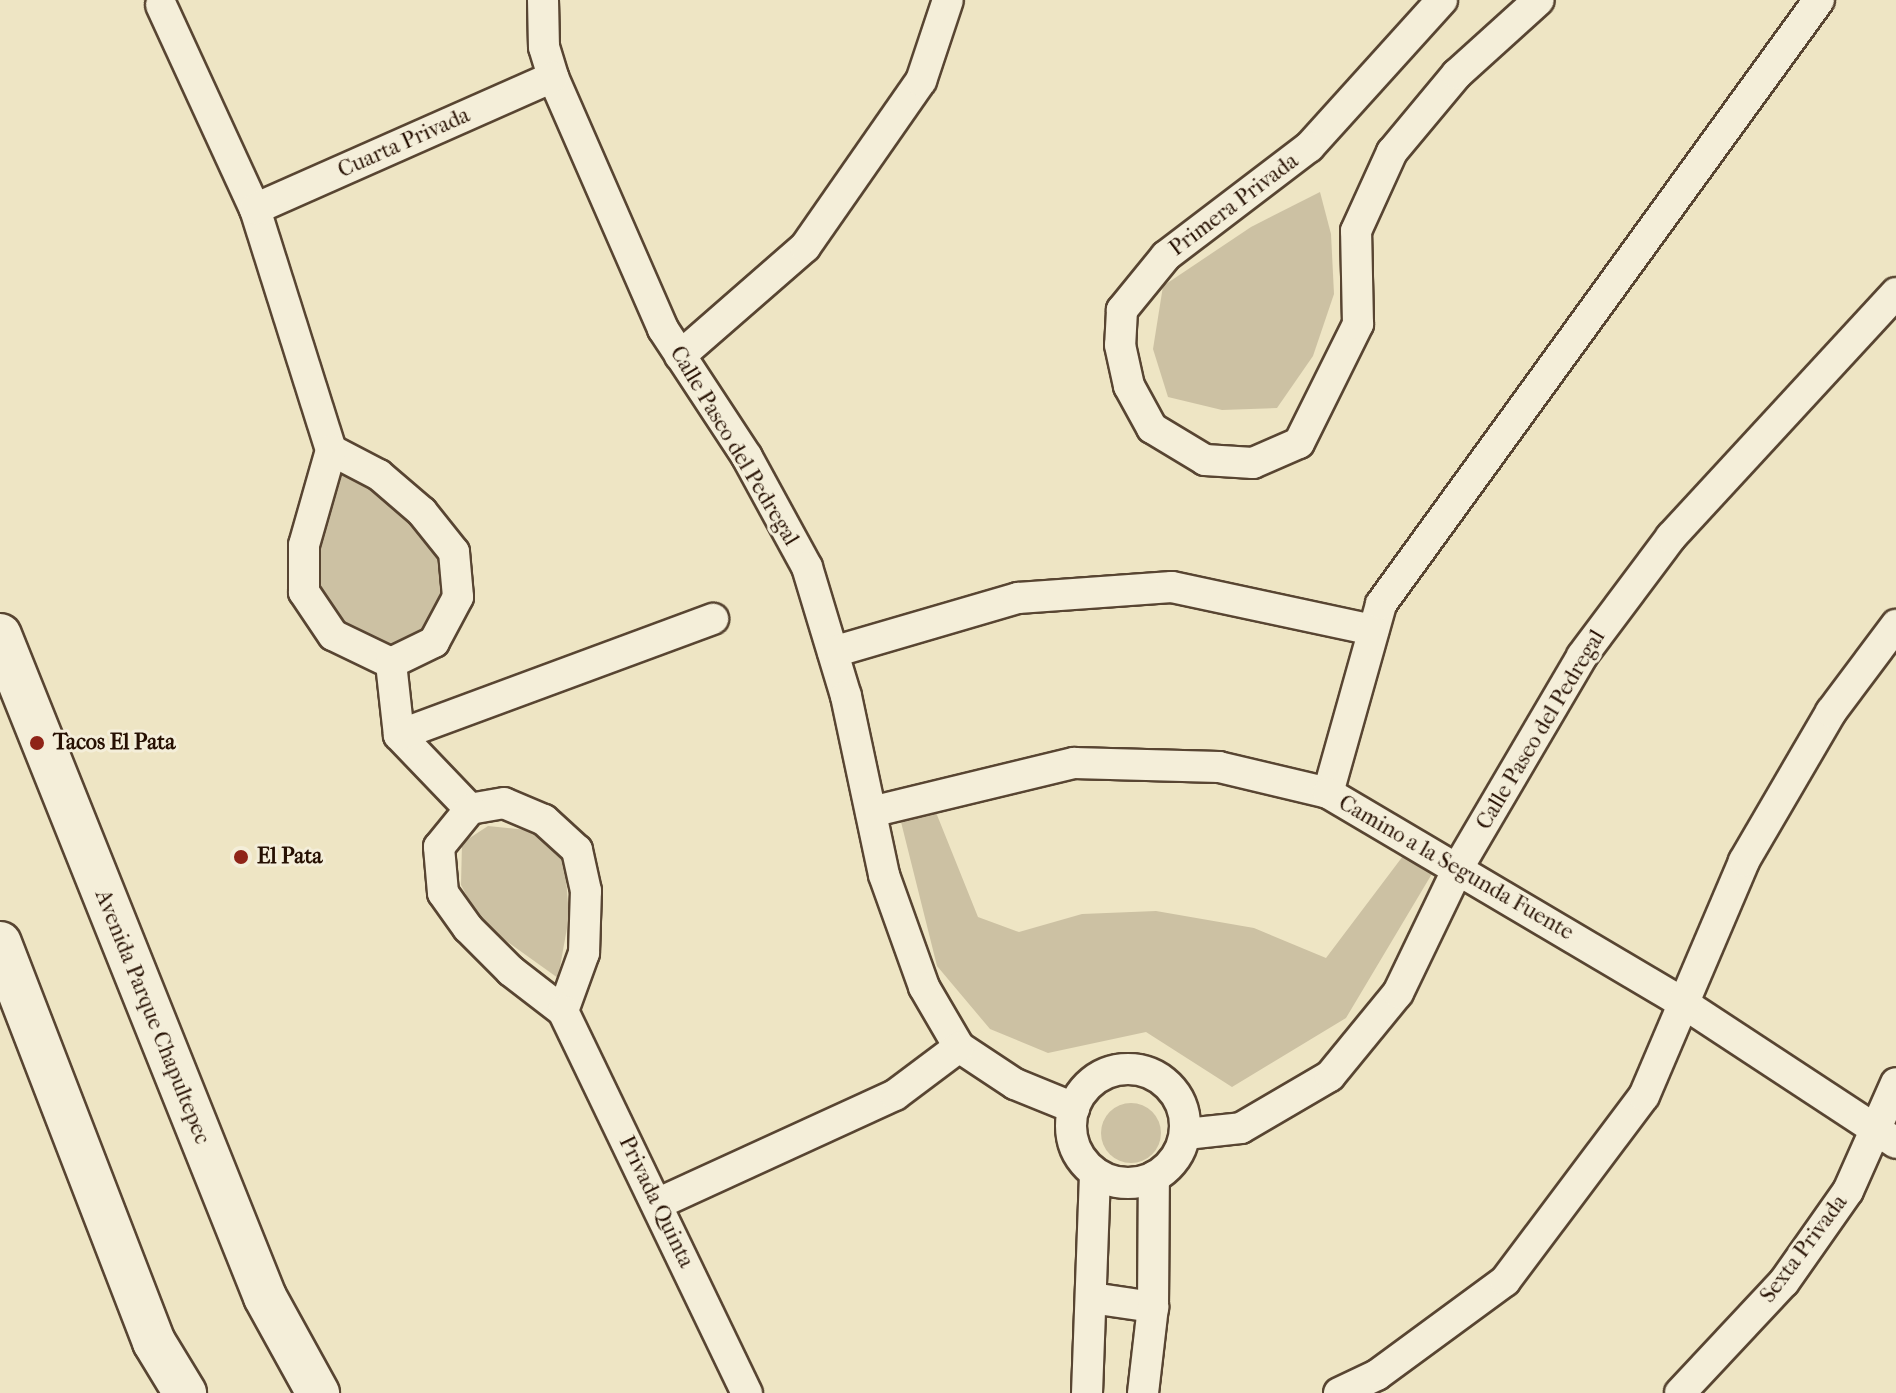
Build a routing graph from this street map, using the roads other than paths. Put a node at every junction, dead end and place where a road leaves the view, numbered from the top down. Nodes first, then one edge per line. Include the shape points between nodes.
1 (543, 0) edge
2 (948, 0) edge
3 (1442, 0) edge
4 (1539, 0) edge
5 (1819, 0) edge
6 (157, 2) edge
7 (553, 77) junction
8 (255, 209) junction
9 (1896, 293) edge
10 (680, 356) junction
11 (331, 450) junction
12 (713, 619) dead end
13 (1896, 625) edge
14 (1373, 630) junction
15 (0, 635) edge
16 (833, 652) junction
17 (391, 663) junction
18 (399, 735) junction
19 (1328, 793) junction
20 (470, 809) junction
21 (871, 812) junction
22 (1459, 866) junction
23 (0, 943) edge
24 (1686, 1005) junction
25 (563, 1011) junction
26 (959, 1047) junction
27 (1896, 1083) edge
28 (1074, 1108) junction
29 (1186, 1134) junction
30 (1886, 1137) edge
31 (1095, 1173) junction
32 (1154, 1177) junction
33 (657, 1204) junction
34 (1092, 1298) junction
35 (1153, 1307) junction
36 (154, 1342) junction
37 (185, 1393) edge
38 (211, 1393) edge
39 (318, 1393) edge
40 (747, 1393) edge
41 (1087, 1393) edge
42 (1143, 1393) edge
43 (1339, 1393) edge
44 (1680, 1393) edge

1 - 7 street, Calle Paseo del Pedregal via 544,47
2 - 10 street via 921,81 805,247
3 - 4 street, Primera Privada via 1309,147 1166,256 1122,310 1120,345 1129,386 1152,428 1205,460 1253,463 1299,443 1358,324 1356,231 1392,152 1457,74
5 - 14 street via 1454,500 1381,604
6 - 8 street
7 - 8 street, Cuarta Privada
7 - 10 street, Calle Paseo del Pedregal via 663,329
8 - 11 street
9 - 22 street, Calle Paseo del Pedregal via 1671,537 1582,656
10 - 16 street, Calle Paseo del Pedregal via 747,457 807,567
11 - 17 street via 304,545 304,592 333,635
11 - 17 street via 379,475 422,512 454,552 458,597 434,642
12 - 18 street
13 - 24 street via 1831,712 1744,861
14 - 16 street via 1172,587 1018,598
14 - 19 street
15 - 39 main road, Avenida Parque Chapultepec via 265,1297
16 - 21 street, Calle Paseo del Pedregal
17 - 18 street
18 - 20 street
19 - 21 street, Camino a la Segunda Fuente via 1219,767 1074,763
19 - 22 street, Camino a la Segunda Fuente
20 - 25 street, Privada Quinta via 439,847 443,893 500,960
20 - 25 street via 504,803 544,820 577,850 586,891 584,953
21 - 26 street, Calle Paseo del Pedregal via 884,875 924,987
22 - 24 street, Camino a la Segunda Fuente
22 - 29 street, Calle Paseo del Pedregal via 1398,993 1330,1076 1241,1128
23 - 36 main road
24 - 30 street, Camino a la Segunda Fuente
24 - 43 street via 1644,1096 1505,1281 1377,1375
25 - 33 street, Privada Quinta
26 - 28 street, Calle Paseo del Pedregal via 1015,1084
26 - 33 street via 895,1095
27 - 30 street, Sexta Privada
28 - 29 street via 1087,1087 1106,1073 1130,1068 1153,1073 1172,1088 1184,1110
28 - 31 street via 1074,1144
29 - 32 street via 1180,1151
30 - 44 street, Sexta Privada via 1784,1282
31 - 32 street via 1124,1182
31 - 34 street
32 - 35 street
33 - 40 street, Privada Quinta
34 - 35 street
34 - 41 street
35 - 42 street
36 - 37 main road
36 - 38 main road

